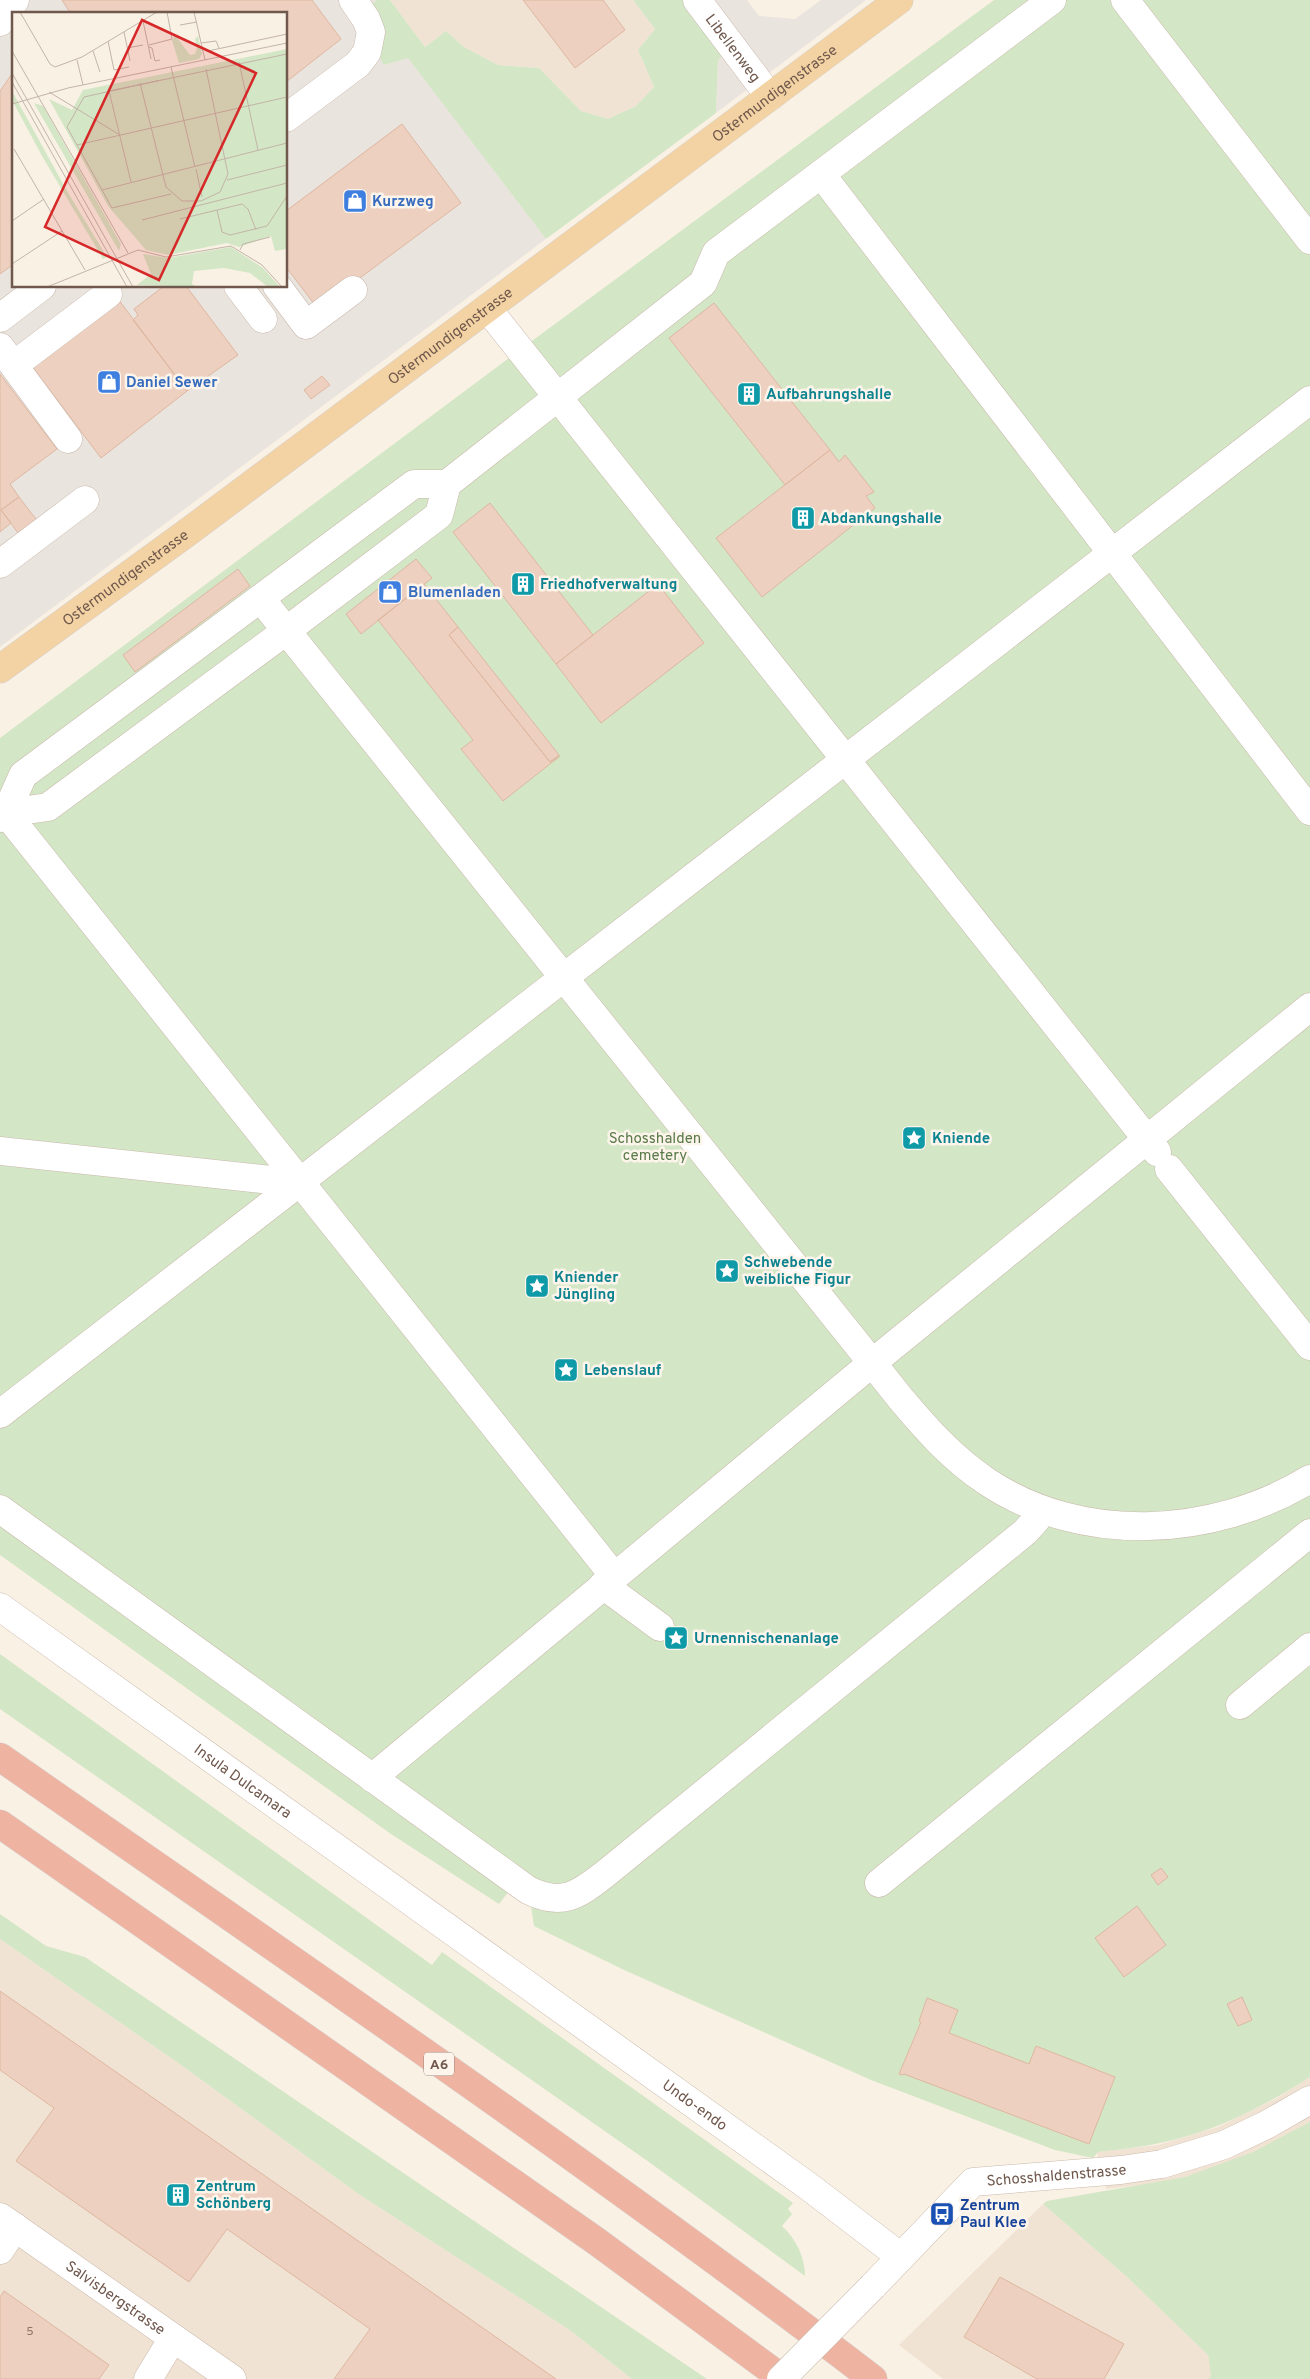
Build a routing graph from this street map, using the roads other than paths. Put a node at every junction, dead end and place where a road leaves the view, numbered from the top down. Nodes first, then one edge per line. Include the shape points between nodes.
1 (15, 0) edge
2 (21, 0) edge
3 (352, 0) edge
4 (697, 0) edge
5 (899, 0) edge
6 (1052, 0) edge
7 (1126, 0) edge
8 (30, 12) edge
9 (0, 22) edge
10 (770, 97) junction
11 (288, 116) edge
12 (821, 174) junction
13 (1310, 240) edge
14 (39, 288) edge
15 (240, 288) edge
16 (278, 288) edge
17 (353, 290) dead end
18 (108, 294) dead end
19 (488, 308) junction
20 (0, 318) edge
21 (263, 319) dead end
22 (7, 356) edge
23 (558, 398) junction
24 (1310, 400) edge
25 (68, 438) dead end
26 (448, 484) junction
27 (85, 500) dead end
28 (1112, 552) junction
29 (0, 564) edge
30 (261, 599) junction
31 (286, 631) junction
32 (0, 670) edge
33 (844, 760) junction
34 (1310, 811) edge
35 (3, 816) edge
36 (564, 977) junction
37 (1310, 1007) edge
38 (0, 1151) edge
39 (1158, 1154) junction
40 (299, 1182) junction
41 (1310, 1346) edge
42 (872, 1363) junction
43 (0, 1414) edge
44 (1310, 1479) edge
45 (0, 1508) edge
46 (1042, 1510) junction
47 (1310, 1533) edge
48 (608, 1581) junction
49 (0, 1606) edge
50 (660, 1627) dead end
51 (1310, 1647) edge
52 (1240, 1705) dead end
53 (0, 1757) edge
54 (372, 1778) junction
55 (0, 1824) edge
56 (879, 1883) dead end
57 (486, 1956) joint
58 (1310, 2100) edge
59 (8, 2222) edge
60 (0, 2250) edge
61 (901, 2257) junction
62 (173, 2338) junction
63 (148, 2379) edge
64 (232, 2379) edge
65 (782, 2379) edge
66 (873, 2379) edge

1 - 9 street
2 - 8 street
3 - 11 street via 371,32 367,52 358,64
4 - 10 street, Libellenweg
5 - 10 main road, Ostermundigenstrasse
6 - 12 street
7 - 13 street
10 - 19 main road, Ostermundigenstrasse
12 - 23 street via 716,253 703,283
12 - 28 street
14 - 20 street
15 - 21 street
16 - 17 street via 306,325
18 - 22 street
19 - 23 street
19 - 32 main road, Ostermundigenstrasse
22 - 25 street
23 - 26 street
23 - 33 street
24 - 28 street
26 - 30 street via 414,484
26 - 31 street via 439,515
27 - 29 street
28 - 33 street
28 - 34 street
30 - 31 street
30 - 35 street via 23,775
31 - 35 street via 48,807
31 - 36 street
33 - 36 street
33 - 39 street
35 - 40 street
36 - 40 street
36 - 42 street
37 - 39 street
38 - 40 street
39 - 41 street
39 - 42 street
40 - 43 street
40 - 48 street
42 - 46 street via 953,1456 987,1482
42 - 48 street
44 - 46 street via 1249,1508 1176,1525 1101,1524
45 - 54 street
46 - 54 street via 1025,1532 599,1879 572,1896 548,1898 528,1890
47 - 56 street
48 - 50 street
48 - 54 street
49 - 57 street, Insula Dulcamara
51 - 52 street
53 - 66 highway, A6 via 627,2196
55 - 65 highway via 596,2241
57 - 61 street, Undo-endo via 808,2186
58 - 61 street, Schosshaldenstrasse via 1246,2136 1171,2161 1121,2170 973,2182
59 - 60 street
59 - 62 street, Salvisbergstrasse
61 - 65 street, Schosshaldenstrasse, bridge
62 - 63 street
62 - 64 street, Salvisbergstrasse

